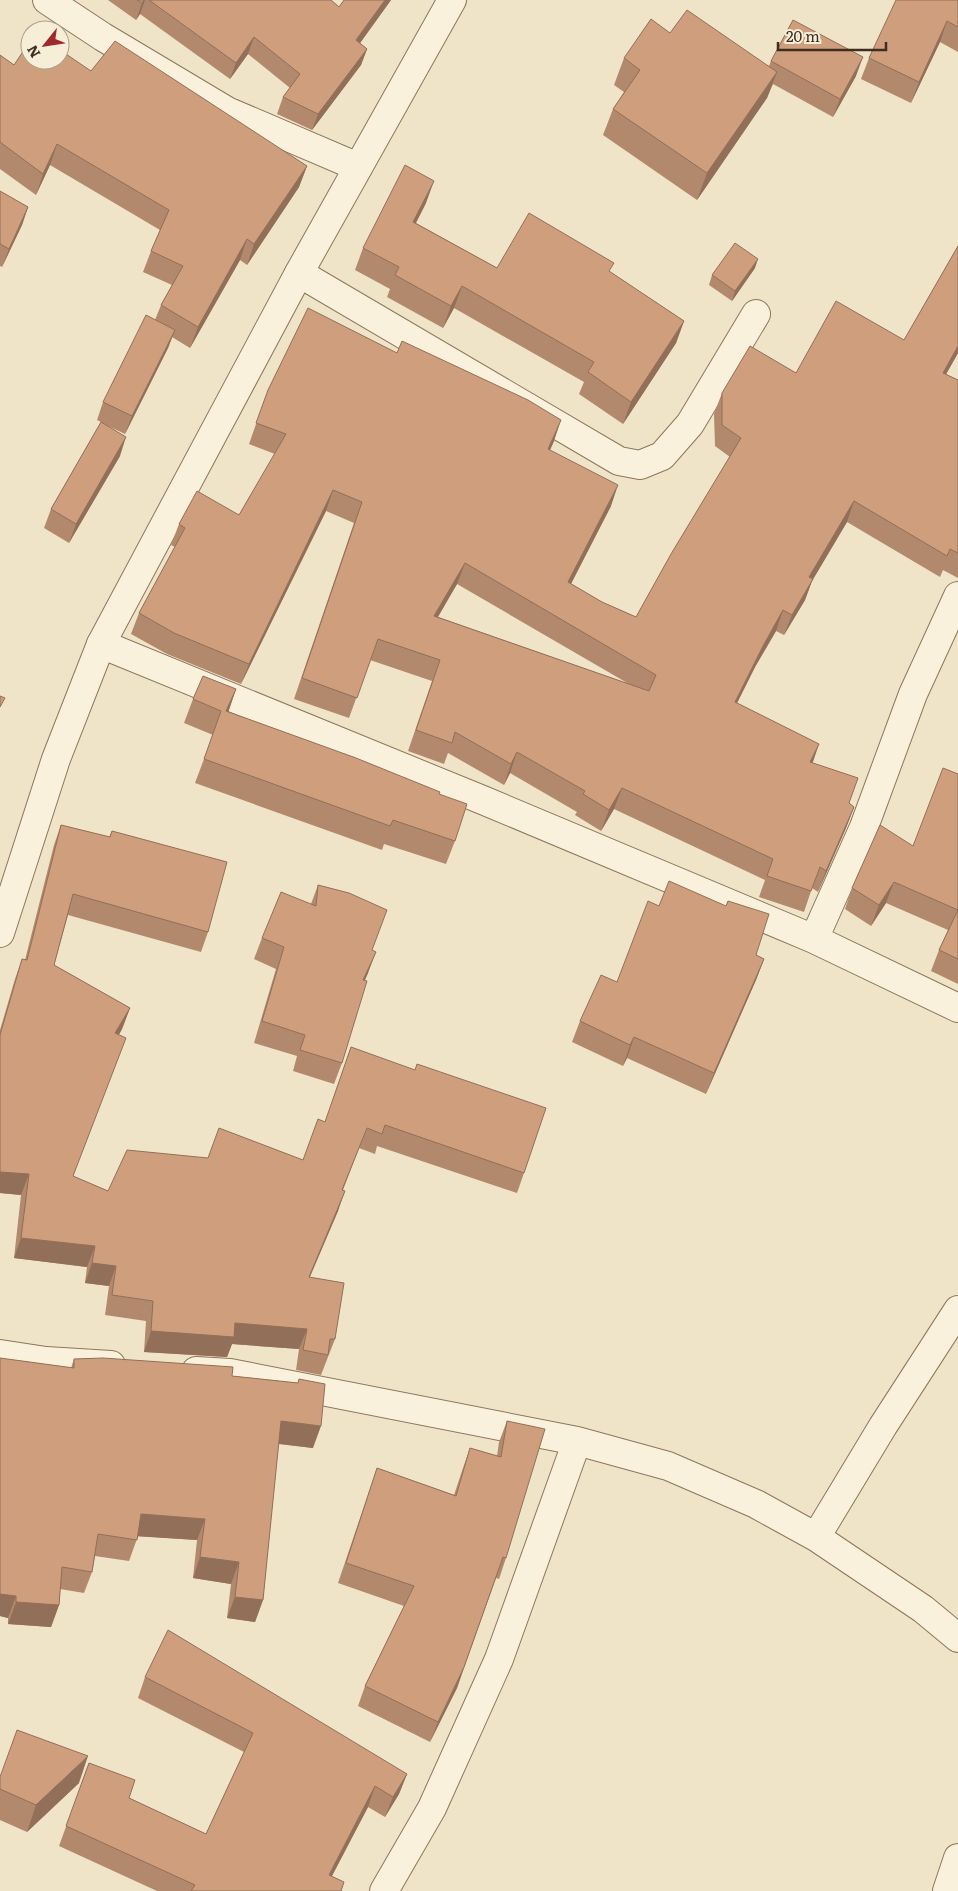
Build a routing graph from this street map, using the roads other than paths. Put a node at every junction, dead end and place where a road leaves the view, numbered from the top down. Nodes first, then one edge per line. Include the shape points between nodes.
1 (47, 0) edge
2 (452, 0) edge
3 (358, 167) junction
4 (299, 273) junction
5 (756, 314) dead end
6 (958, 596) edge
7 (101, 644) junction
8 (0, 933) edge
9 (814, 938) junction
10 (958, 1008) edge
11 (958, 1310) edge
12 (0, 1354) edge
13 (133, 1367) edge
14 (172, 1369) edge
15 (578, 1441) junction
16 (816, 1537) junction
17 (958, 1638) edge
18 (958, 1858) edge
19 (384, 1891) edge
20 (947, 1891) edge

1 - 3 street via 227,111
2 - 3 street
3 - 4 street
4 - 5 street via 619,461 640,465 662,456 690,424
4 - 7 street
6 - 9 street via 913,694 864,827
7 - 8 street via 56,759
7 - 9 street
9 - 10 street
11 - 16 street
12 - 13 street
14 - 15 street via 230,1373
15 - 16 street via 668,1466 756,1504
15 - 19 street via 499,1658 432,1808
16 - 17 street via 923,1609
18 - 20 street

